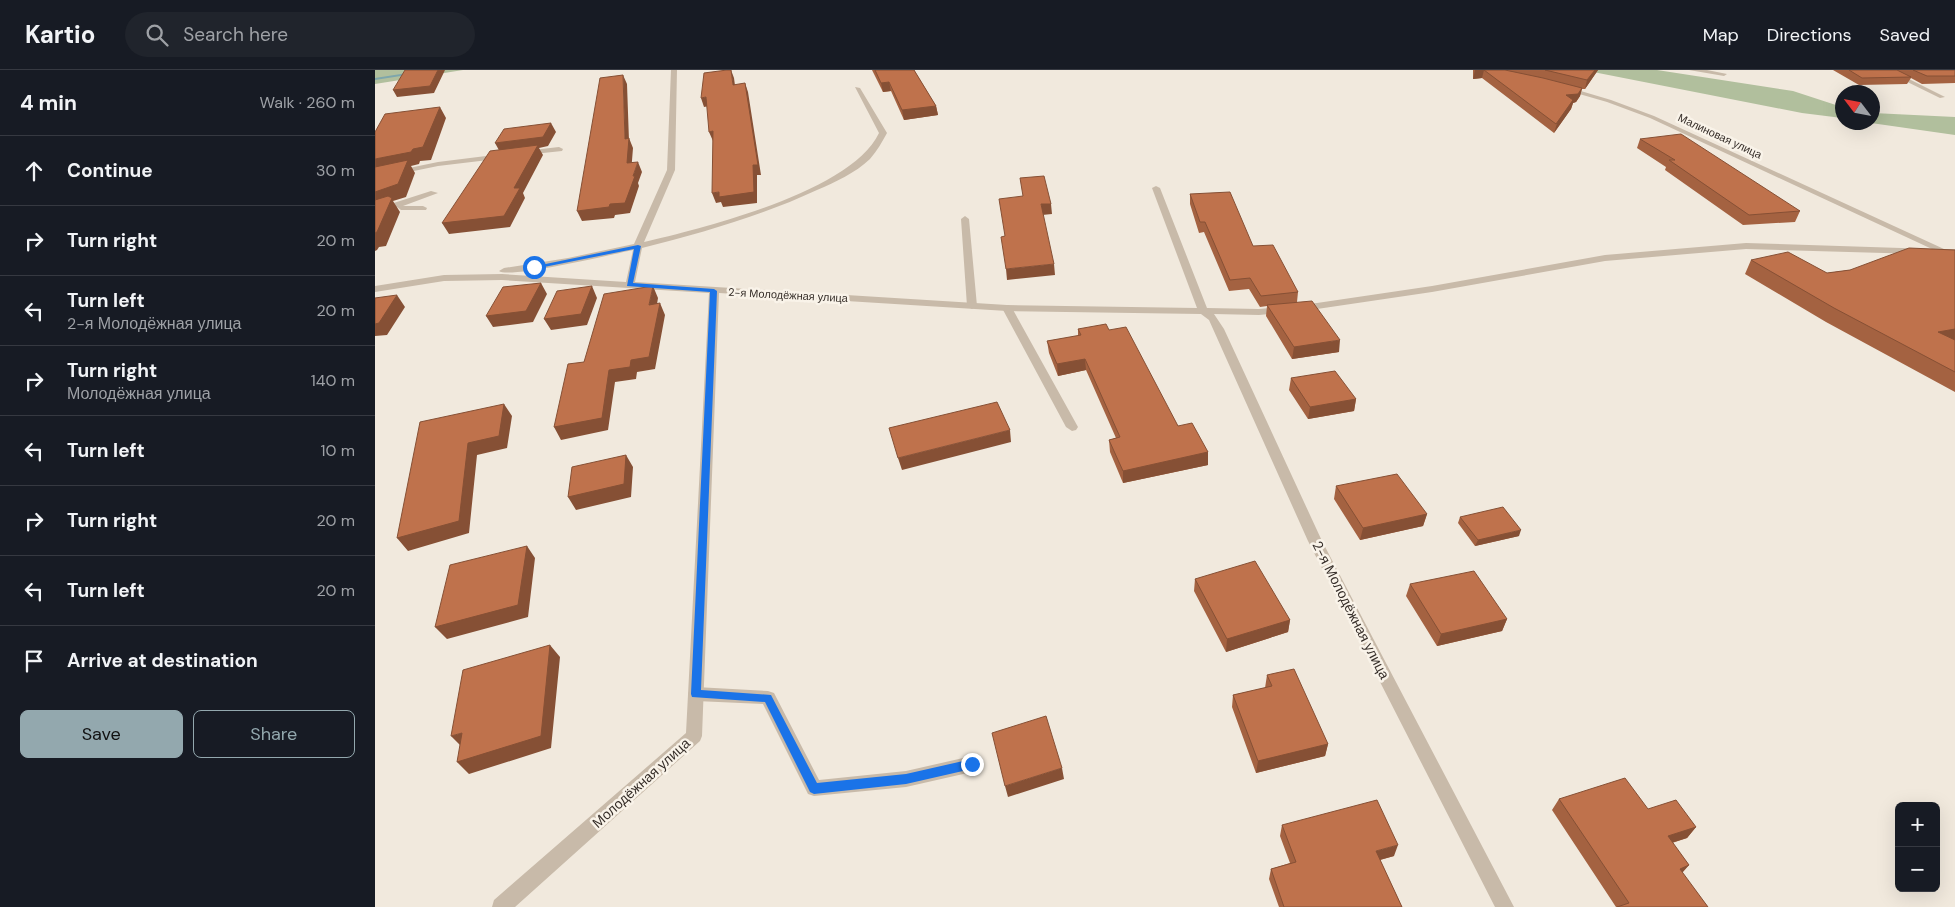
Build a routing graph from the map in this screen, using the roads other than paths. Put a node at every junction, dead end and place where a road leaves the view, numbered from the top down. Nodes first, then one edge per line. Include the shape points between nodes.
1 (674, 70) edge
2 (1691, 70) edge
3 (1886, 70) edge
4 (1725, 74) dead end
5 (1559, 86) edge
6 (857, 88) dead end
7 (1942, 97) dead end
8 (559, 148) dead end
9 (375, 176) edge
10 (1156, 188) dead end
11 (434, 193) dead end
12 (423, 208) dead end
13 (375, 212) edge
14 (965, 219) dead end
15 (638, 246) junction
16 (1950, 252) edge
17 (444, 278) junction
18 (630, 285) junction
19 (375, 289) edge
20 (714, 291) junction
21 (971, 306) junction
22 (1007, 308) junction
23 (1203, 311) junction
24 (1073, 427) dead end
25 (696, 694) junction
26 (972, 764) dead end
27 (501, 907) edge
28 (1505, 907) edge

1 - 15 street via 671,170
2 - 4 street
3 - 7 street
5 - 16 street, Малиновая улица via 1653,117
6 - 15 street via 883,133 866,158 836,179 758,213
8 - 9 street
10 - 23 street, 2-я Молодёжная улица
11 - 13 street
12 - 13 street
14 - 21 street
15 - 17 street via 534,267
15 - 18 street
16 - 23 street via 1737,246 1605,258 1317,306 1259,312
17 - 18 street, 2-я Молодёжная улица via 502,277
17 - 19 street, 2-я Молодёжная улица
18 - 20 street, 2-я Молодёжная улица
20 - 21 street, 2-я Молодёжная улица
20 - 25 street, Молодёжная улица
21 - 22 street, 2-я Молодёжная улица
22 - 23 street, 2-я Молодёжная улица
22 - 24 street
23 - 28 street, 2-я Молодёжная улица via 1219,328 1315,541
25 - 26 street via 768,698 814,788 906,779
25 - 27 street, Молодёжная улица via 694,736

